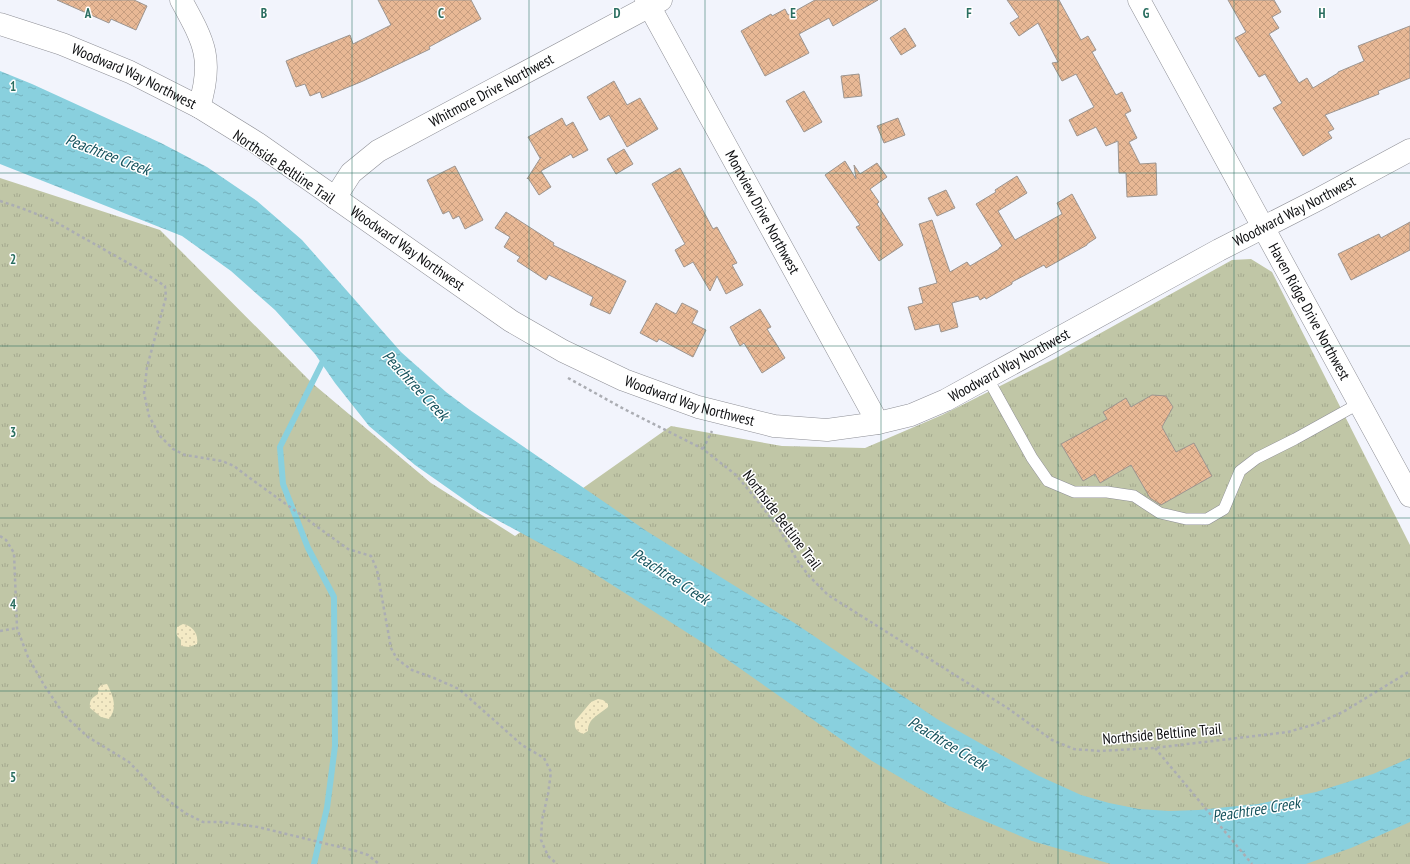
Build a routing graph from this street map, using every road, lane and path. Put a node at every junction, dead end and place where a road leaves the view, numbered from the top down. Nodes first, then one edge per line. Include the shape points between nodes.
1 (181, 0) edge
2 (1139, 0) edge
3 (652, 2) edge
4 (0, 24) edge
5 (199, 107) junction
6 (1410, 150) edge
7 (335, 198) junction
8 (0, 201) edge
9 (1264, 227) junction
10 (566, 377) dead end
11 (987, 377) junction
12 (1360, 403) junction
13 (878, 424) junction
14 (1410, 496) edge
15 (0, 536) edge
16 (17, 628) junction
17 (0, 631) edge
18 (1410, 671) edge
19 (1154, 748) junction
20 (379, 864) edge
21 (557, 864) edge
22 (1252, 864) edge

1 - 5 street via 204,49 207,69
2 - 9 street, Haven Ridge Drive Northwest
3 - 7 street, Whitmore Drive Northwest via 378,151 351,173
3 - 13 street, Montview Drive Northwest
4 - 5 street, Woodward Way Northwest via 62,44 130,72
5 - 7 street, Woodward Way Northwest via 257,143
6 - 9 street, Woodward Way Northwest
7 - 13 street, Woodward Way Northwest via 511,321 563,352 624,380 698,407 774,426 826,430
8 - 21 path via 52,220 165,286 166,297 147,367 144,392 149,416 160,436 173,449 185,455 222,461 234,466 348,549 371,556 377,570 391,648 397,659 412,670 459,690 522,745 544,758 551,772 541,840 548,856
9 - 11 street, Woodward Way Northwest
9 - 12 street, Haven Ridge Drive Northwest
10 - 19 path, Northside Beltline Trail via 703,449 736,475 778,527 809,576 828,595 1009,709 1052,740 1074,749 1099,751
11 - 12 lane via 1032,458 1048,481 1074,492 1107,492 1134,496 1160,512 1186,519 1207,519 1224,509 1240,471 1257,458
11 - 13 street, Woodward Way Northwest via 946,400 911,415
12 - 14 street, Haven Ridge Drive Northwest
15 - 16 path via 6,540 14,553
16 - 17 path
16 - 20 path via 28,657 65,716 88,737 129,762 162,795 185,813 203,822 258,827 356,851 368,855
18 - 19 path, Northside Beltline Trail via 1343,712 1316,724 1288,732
19 - 22 path

